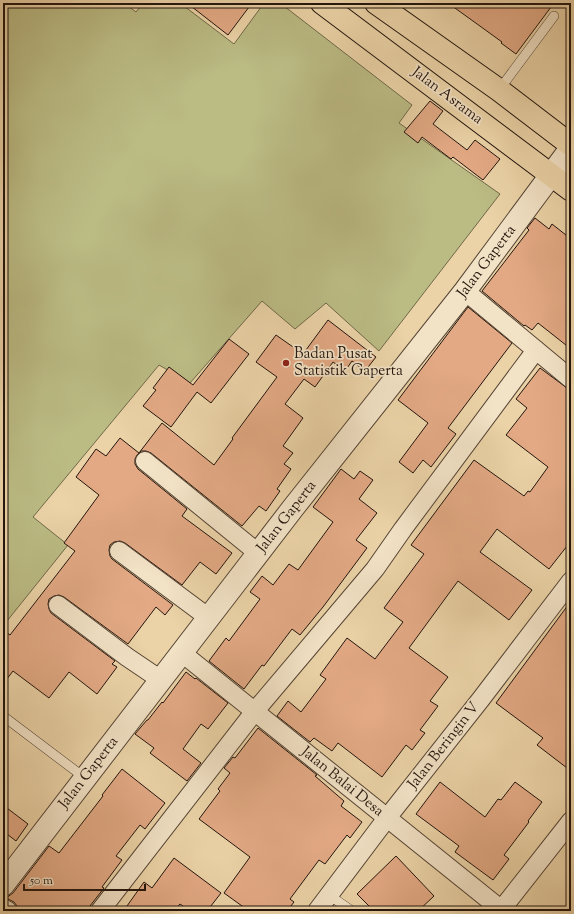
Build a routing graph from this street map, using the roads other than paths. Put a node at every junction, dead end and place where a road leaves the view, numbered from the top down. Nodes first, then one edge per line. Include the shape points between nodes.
1 (322, 3) edge
2 (376, 3) edge
3 (554, 16) dead end
4 (498, 90) junction
5 (571, 145) edge
6 (571, 148) edge
7 (552, 175) junction
8 (571, 190) edge
9 (465, 291) junction
10 (536, 350) junction
11 (571, 379) edge
12 (145, 461) dead end
13 (119, 551) dead end
14 (258, 554) junction
15 (571, 581) edge
16 (58, 605) dead end
17 (209, 618) junction
18 (182, 653) junction
19 (161, 680) junction
20 (255, 711) junction
21 (3, 716) edge
22 (85, 779) junction
23 (387, 818) junction
24 (571, 821) edge
25 (3, 885) edge
26 (329, 894) junction
27 (3, 908) edge
28 (502, 910) edge
29 (8, 911) edge
30 (100, 911) edge
31 (318, 911) edge
32 (352, 911) edge

1 - 7 highway, Jalan Asrama
2 - 4 highway
3 - 4 lane
4 - 5 highway
6 - 7 street, Jalan Gaperta
7 - 8 highway, Jalan Asrama
7 - 9 street, Jalan Gaperta
9 - 10 street
9 - 14 street, Jalan Gaperta
10 - 11 street
10 - 20 street via 375,569
12 - 14 street
13 - 17 street
14 - 17 street, Jalan Gaperta
15 - 23 street, Jalan Beringin V
16 - 19 street
17 - 18 street, Jalan Gaperta
18 - 19 street, Jalan Gaperta
18 - 20 street, Jalan Balai Desa
19 - 22 street, Jalan Gaperta
20 - 23 street, Jalan Balai Desa
20 - 30 street
21 - 22 lane
22 - 25 street, Jalan Gaperta
23 - 26 street, Jalan Beringin V
23 - 28 street, Jalan Balai Desa
24 - 28 street
26 - 31 street, Jalan Beringin V
26 - 32 lane
27 - 29 street

